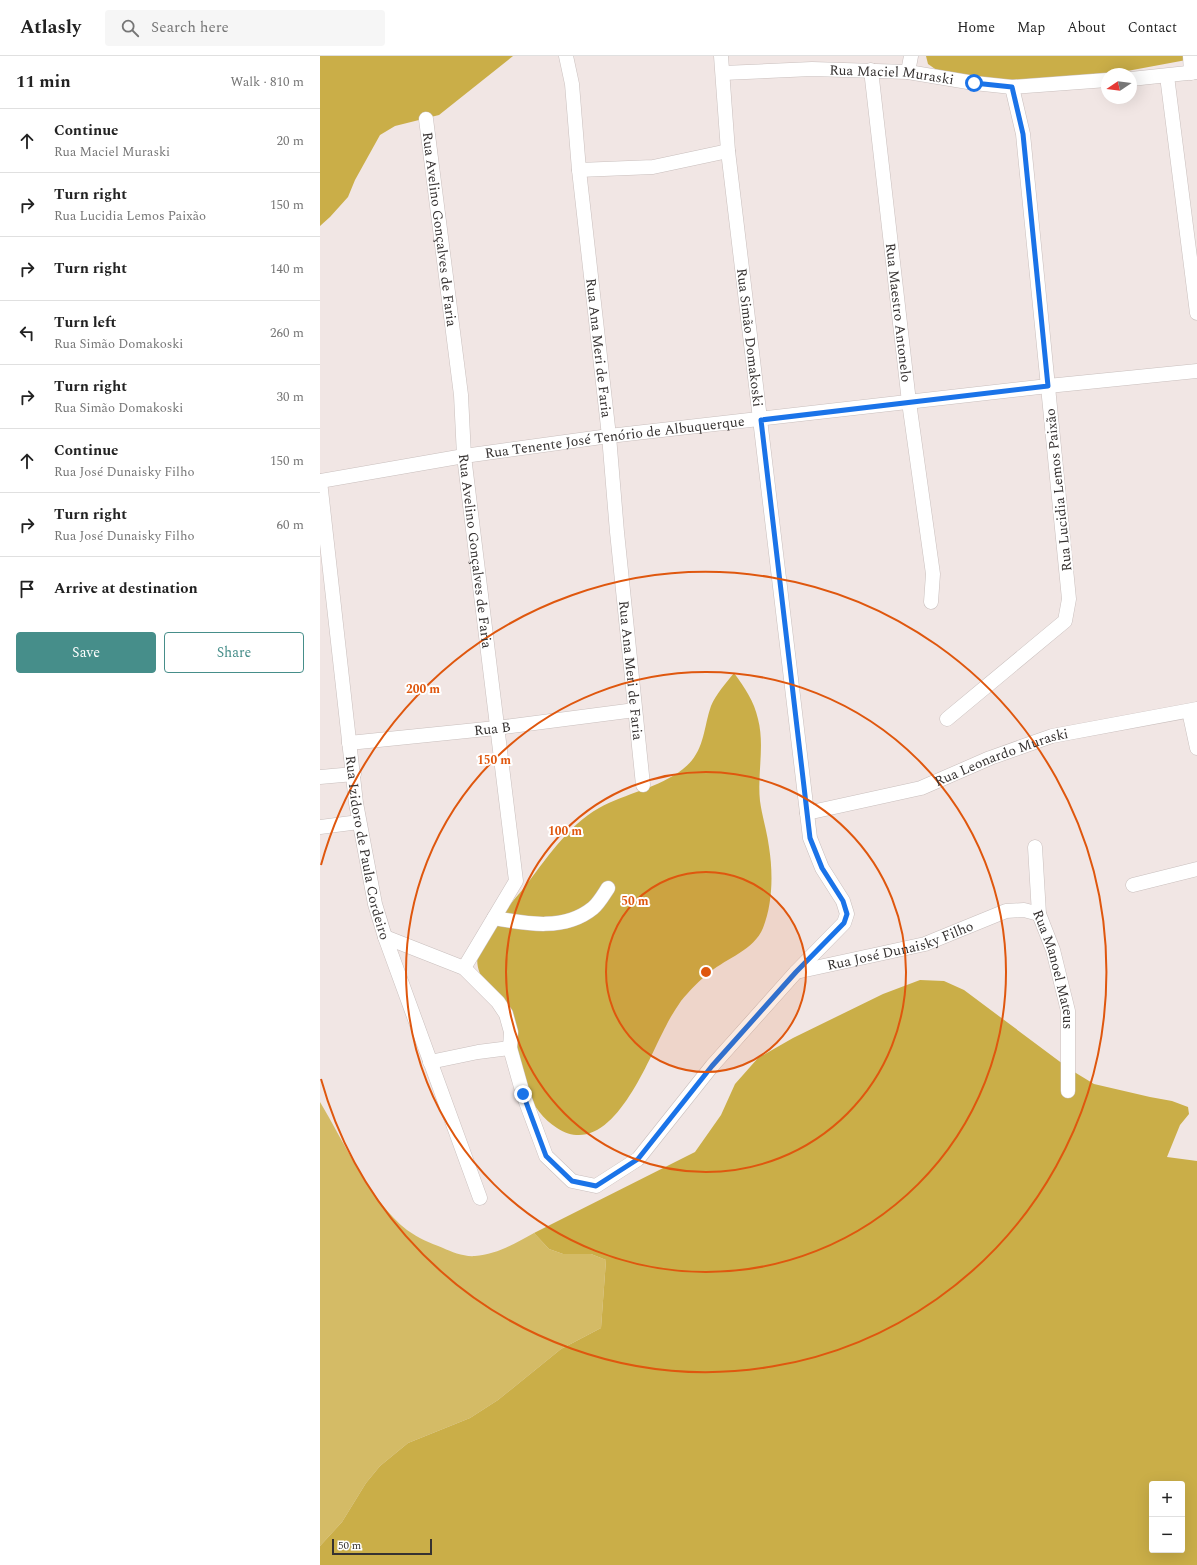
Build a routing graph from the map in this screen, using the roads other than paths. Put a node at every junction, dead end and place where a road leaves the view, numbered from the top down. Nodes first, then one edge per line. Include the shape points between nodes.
1 (566, 56) edge
2 (722, 56) edge
3 (911, 56) edge
4 (1190, 56) edge
5 (871, 70) junction
6 (908, 72) junction
7 (1194, 72) edge
8 (723, 73) junction
9 (1167, 76) junction
10 (1137, 78) edge
11 (1101, 80) edge
12 (1012, 87) junction
13 (426, 119) dead end
14 (728, 151) junction
15 (579, 170) junction
16 (1197, 313) edge
17 (1197, 371) edge
18 (1048, 386) junction
19 (909, 402) junction
20 (761, 420) junction
21 (610, 436) junction
22 (464, 456) junction
23 (320, 481) edge
24 (931, 602) dead end
25 (635, 710) junction
26 (1193, 710) edge
27 (946, 720) dead end
28 (496, 728) junction
29 (349, 743) junction
30 (1197, 748) edge
31 (354, 774) junction
32 (320, 777) edge
33 (643, 785) dead end
34 (807, 813) junction
35 (359, 822) junction
36 (320, 827) edge
37 (1035, 847) dead end
38 (1197, 869) edge
39 (1133, 885) dead end
40 (608, 888) dead end
41 (1039, 914) junction
42 (494, 918) junction
43 (385, 937) junction
44 (464, 968) junction
45 (796, 972) junction
46 (510, 1048) junction
47 (430, 1062) junction
48 (1068, 1091) dead end
49 (480, 1198) dead end

1 - 15 street, Rua Ana Meri de Faria via 572,84
2 - 8 street, Rua Simão Domakoski
3 - 6 street
4 - 7 street
5 - 6 street, Rua Maciel Muraski
5 - 8 street, Rua Maciel Muraski via 812,69
5 - 19 street, Rua Maestro Antonelo
6 - 12 street, Rua Maciel Muraski
7 - 9 street
8 - 14 street, Rua Simão Domakoski
9 - 10 street
9 - 16 street
11 - 12 street, Rua Maciel Muraski
12 - 18 street, Rua Lucidia Lemos Paixão via 1023,134
13 - 22 street, Rua Avelino Gonçalves de Faria via 461,395
14 - 15 street via 653,167
14 - 20 street, Rua Simão Domakoski
15 - 21 street, Rua Ana Meri de Faria
17 - 18 street, Rua Tenente José Tenório de Albuquerque
18 - 19 street, Rua Tenente José Tenório de Albuquerque
18 - 27 street, Rua Lucidia Lemos Paixão via 1069,599 1065,621
19 - 20 street, Rua Tenente José Tenório de Albuquerque
19 - 24 street, Rua Maestro Antonelo via 933,574
20 - 21 street, Rua Tenente José Tenório de Albuquerque
20 - 34 street, Rua Simão Domakoski
21 - 22 street, Rua Tenente José Tenório de Albuquerque
21 - 25 street, Rua Ana Meri de Faria
22 - 23 street, Rua Tenente José Tenório de Albuquerque
22 - 28 street, Rua Avelino Gonçalves de Faria
23 - 29 street, Rua Izidoro de Paula Cordeiro
25 - 28 street, Rua B
25 - 33 street, Rua Ana Meri de Faria
26 - 30 street
26 - 34 street, Rua Leonardo Muraski via 1052,736 990,758 921,788
28 - 29 street, Rua B
28 - 42 street, Rua Avelino Gonçalves de Faria via 516,880
29 - 31 street, Rua Izidoro de Paula Cordeiro
31 - 32 street
31 - 35 street, Rua Izidoro de Paula Cordeiro
34 - 45 street, Rua Simão Domakoski via 810,838 822,868 843,901 847,914 844,923
35 - 36 street
35 - 43 street, Rua Izidoro de Paula Cordeiro via 375,904
37 - 41 street, Rua Manoel Mateus
38 - 39 street
40 - 42 street via 594,907 578,917 556,923 529,924
41 - 45 street, Rua José Dunaisky Filho via 1024,910 1006,911 925,944
41 - 48 street, Rua Manoel Mateus via 1053,950 1068,1010
42 - 44 street, Rua Avelino Gonçalves de Faria
43 - 44 street
43 - 47 street, Rua Izidoro de Paula Cordeiro
44 - 46 street via 498,1002 506,1014 511,1032
45 - 46 street via 712,1066 638,1159 596,1186 572,1181 546,1156 523,1094
46 - 47 street
47 - 49 street, Rua Izidoro de Paula Cordeiro

